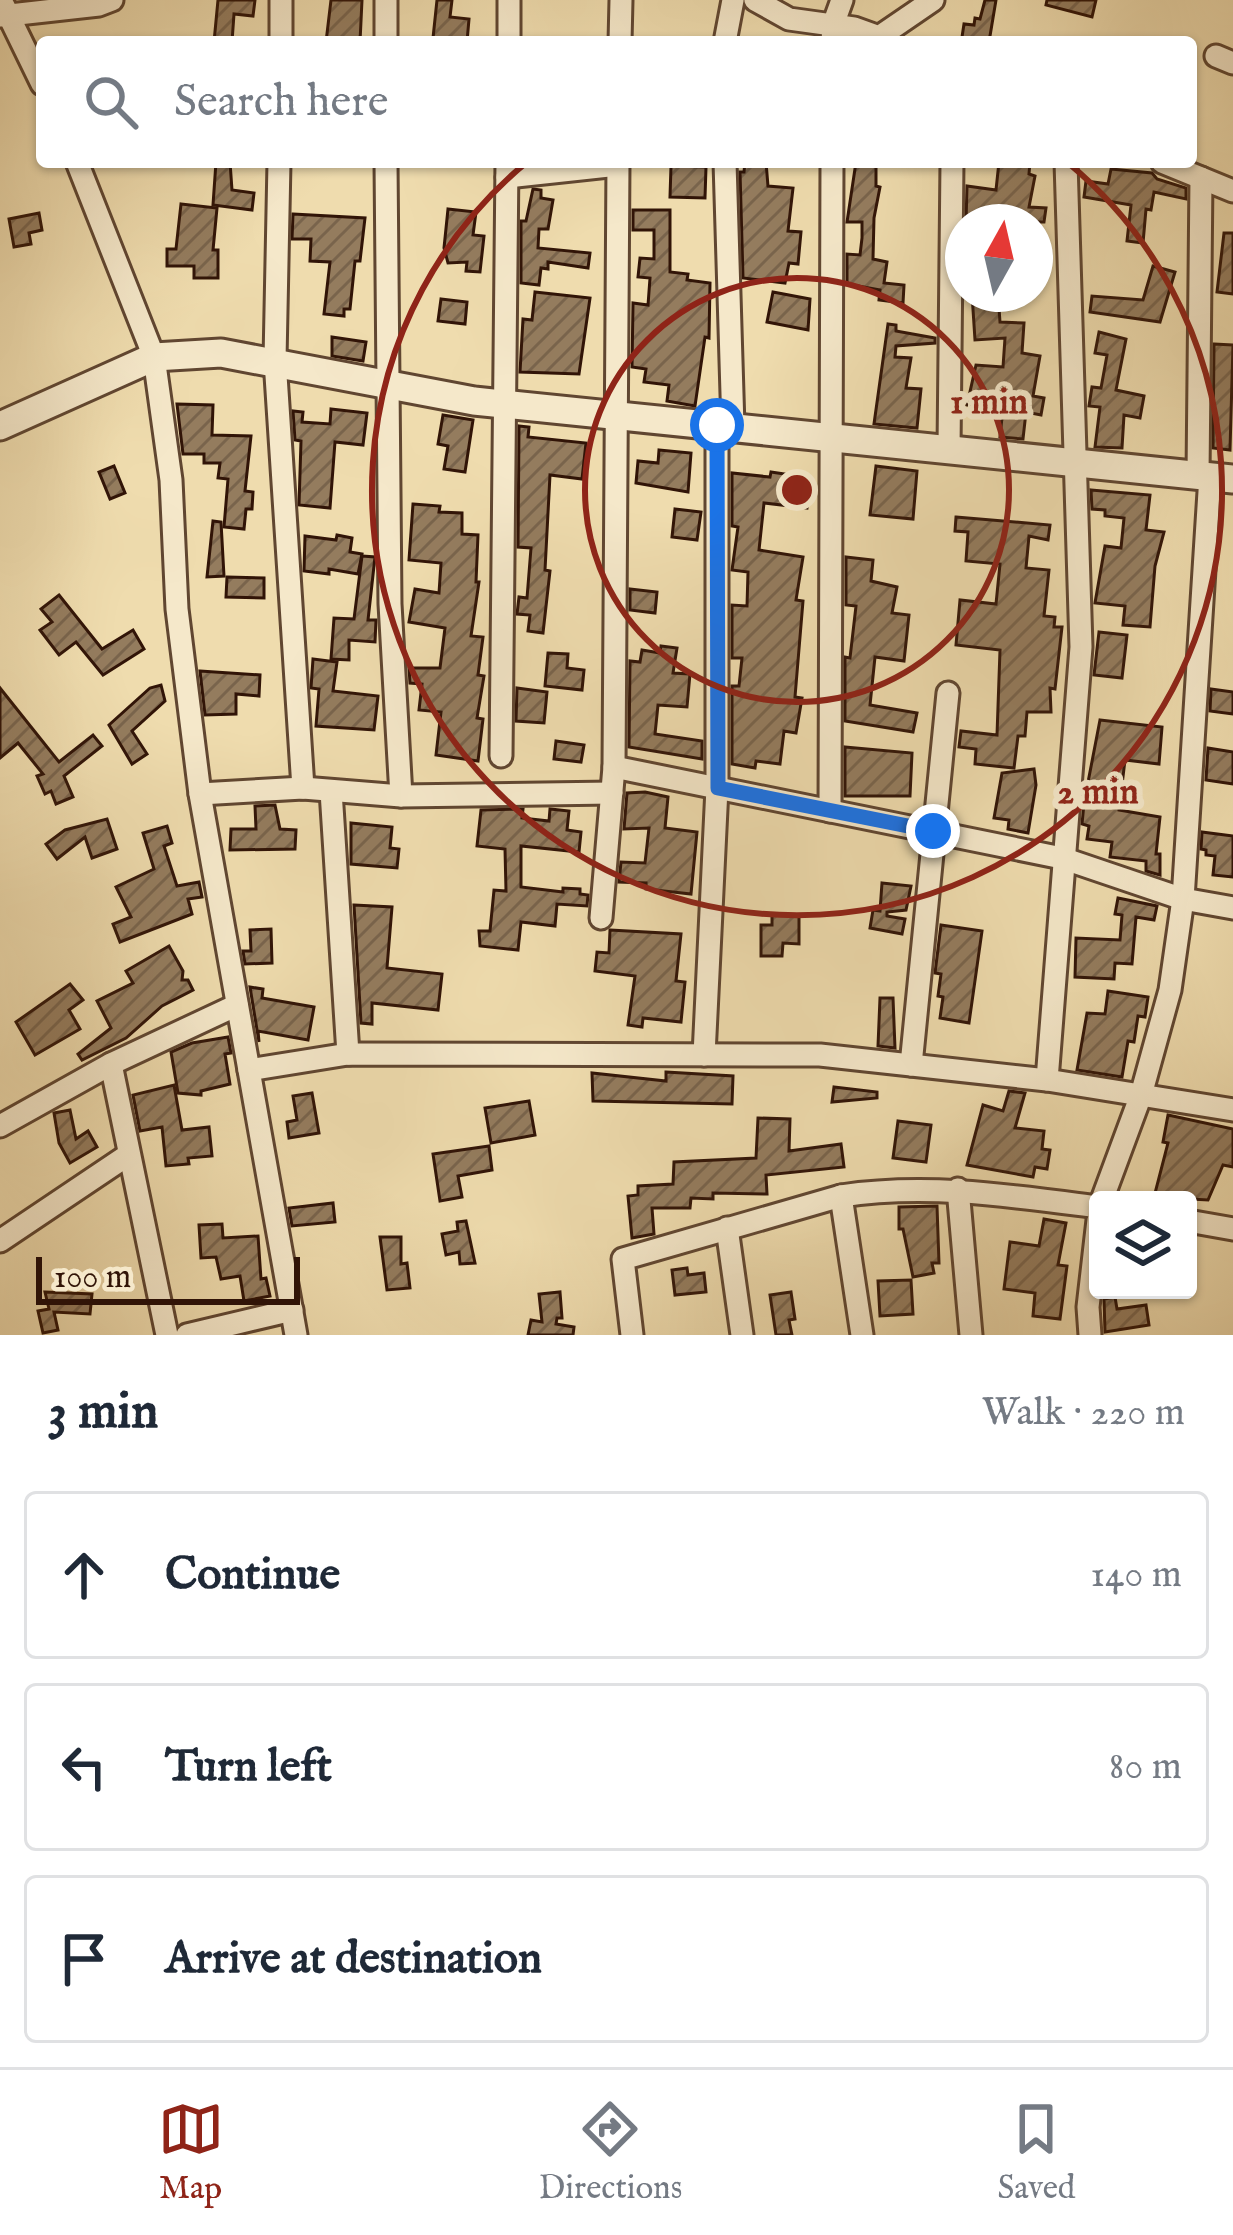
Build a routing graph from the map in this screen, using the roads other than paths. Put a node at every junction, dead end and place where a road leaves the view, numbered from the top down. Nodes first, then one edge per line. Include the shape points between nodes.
1 (112, 0) edge
2 (281, 0) edge
3 (386, 0) edge
4 (509, 0) edge
5 (621, 0) edge
6 (733, 0) edge
7 (755, 0) edge
8 (842, 0) edge
9 (933, 0) edge
10 (3, 10) edge
11 (832, 34) edge
12 (281, 36) edge
13 (386, 36) edge
14 (509, 36) edge
15 (620, 36) edge
16 (726, 36) edge
17 (889, 36) edge
18 (36, 73) edge
19 (79, 168) edge
20 (279, 168) edge
21 (386, 168) edge
22 (544, 168) edge
23 (618, 168) edge
24 (725, 168) edge
25 (832, 168) edge
26 (952, 168) edge
27 (1066, 168) edge
28 (1177, 168) edge
29 (507, 170) edge
30 (1201, 178) junction
31 (1233, 191) edge
32 (154, 357) junction
33 (275, 360) junction
34 (386, 383) junction
35 (504, 404) junction
36 (613, 415) junction
37 (0, 426) edge
38 (725, 426) junction
39 (830, 436) junction
40 (950, 448) junction
41 (1074, 462) junction
42 (1214, 476) edge
43 (948, 693) dead end
44 (501, 756) dead end
45 (614, 767) junction
46 (303, 788) junction
47 (718, 788) junction
48 (331, 791) junction
49 (612, 793) junction
50 (200, 794) junction
51 (401, 796) junction
52 (830, 811) junction
53 (933, 831) junction
54 (1062, 858) junction
55 (1183, 899) junction
56 (1233, 908) edge
57 (602, 918) dead end
58 (237, 1006) junction
59 (348, 1054) junction
60 (704, 1055) junction
61 (111, 1064) junction
62 (911, 1065) junction
63 (249, 1070) junction
64 (1047, 1080) junction
65 (1141, 1095) junction
66 (1233, 1110) edge
67 (0, 1126) edge
68 (128, 1155) junction
69 (958, 1190) junction
70 (1105, 1191) edge
71 (841, 1196) junction
72 (1089, 1203) edge
73 (1197, 1223) edge
74 (727, 1228) junction
75 (1233, 1229) edge
76 (0, 1241) edge
77 (1089, 1298) edge
78 (292, 1310) junction
79 (167, 1335) edge
80 (187, 1335) edge
81 (296, 1335) edge
82 (632, 1335) edge
83 (742, 1335) edge
84 (862, 1335) edge
85 (971, 1335) edge
86 (1090, 1335) edge

1 - 10 street
2 - 12 street
3 - 13 street
4 - 14 street
5 - 15 street
6 - 16 street
7 - 11 street
8 - 11 street
9 - 17 street
10 - 18 street
19 - 32 street
20 - 33 street
21 - 34 street
22 - 29 street
23 - 36 street
24 - 38 street
25 - 39 street
26 - 40 street
27 - 41 street
28 - 30 street
29 - 35 street
30 - 31 street
30 - 42 street
32 - 33 street
32 - 37 street
32 - 50 street
33 - 34 street
33 - 46 street
34 - 35 street
34 - 51 street
35 - 36 street
35 - 44 street
36 - 38 street
36 - 45 street
38 - 39 street
38 - 47 street
39 - 40 street
39 - 52 street
40 - 41 street
41 - 42 street
41 - 54 street via 1081,647
42 - 55 street
43 - 53 street
45 - 47 street
45 - 49 street
46 - 48 street
46 - 50 street
47 - 52 street
47 - 60 street
48 - 51 street
48 - 59 street
49 - 51 street
49 - 57 street
50 - 58 street
52 - 53 street
53 - 54 street
53 - 62 street
54 - 55 street
54 - 64 street
55 - 56 street
55 - 65 street via 1170,990
58 - 61 street
58 - 63 street
59 - 60 street
59 - 63 street
60 - 62 street
61 - 67 street
61 - 68 street
62 - 64 street
63 - 78 street
64 - 65 street
65 - 66 street
65 - 70 street
68 - 76 street
68 - 79 street
69 - 71 street
69 - 72 street
69 - 85 street
71 - 74 street
71 - 84 street
73 - 75 street
74 - 82 street via 623,1259
74 - 83 street
77 - 86 street
78 - 80 street
78 - 81 street

